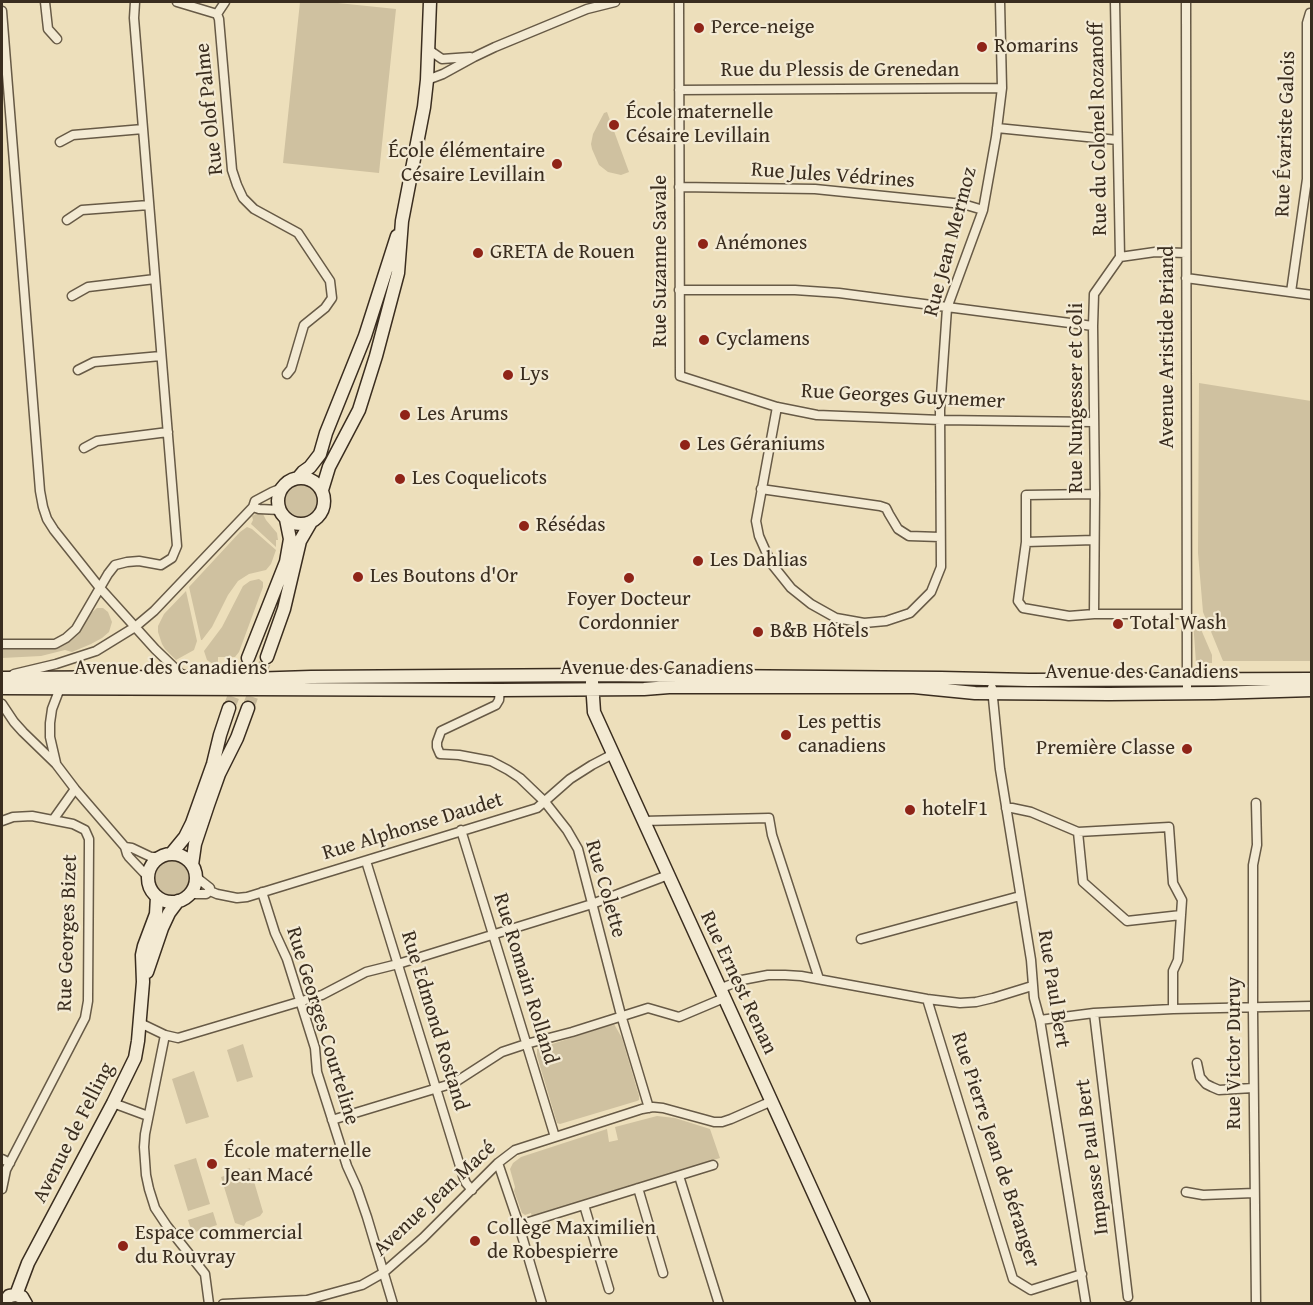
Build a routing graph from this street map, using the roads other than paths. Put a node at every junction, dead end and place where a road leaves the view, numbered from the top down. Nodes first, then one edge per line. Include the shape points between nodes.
1 (45, 2) edge
2 (135, 2) edge
3 (177, 2) edge
4 (225, 2) edge
5 (430, 2) edge
6 (615, 2) edge
7 (679, 2) edge
8 (999, 2) edge
9 (1115, 2) edge
10 (1186, 2) edge
11 (2, 11) edge
12 (1311, 13) edge
13 (217, 14) junction
14 (57, 39) dead end
15 (429, 50) junction
16 (474, 57) junction
17 (427, 80) junction
18 (1002, 88) junction
19 (679, 90) junction
20 (997, 128) junction
21 (143, 129) junction
22 (1118, 140) junction
23 (60, 142) dead end
24 (679, 188) junction
25 (149, 205) junction
26 (1307, 209) edge
27 (983, 210) junction
28 (67, 220) dead end
29 (402, 221) junction
30 (1186, 253) junction
31 (1120, 257) junction
32 (155, 279) junction
33 (1186, 279) junction
34 (679, 290) junction
35 (1291, 292) junction
36 (1311, 295) edge
37 (72, 296) dead end
38 (947, 308) junction
39 (1093, 326) junction
40 (162, 356) junction
41 (78, 370) dead end
42 (287, 374) dead end
43 (680, 376) joint
44 (777, 407) junction
45 (940, 420) junction
46 (1093, 422) junction
47 (168, 432) junction
48 (84, 448) dead end
49 (298, 478) junction
50 (282, 488) junction
51 (762, 489) junction
52 (322, 490) junction
53 (1095, 494) junction
54 (254, 507) junction
55 (283, 514) junction
56 (311, 522) junction
57 (940, 537) junction
58 (1094, 540) junction
59 (1026, 542) junction
60 (100, 588) junction
61 (1094, 614) junction
62 (1186, 614) junction
63 (135, 627) junction
64 (2, 644) edge
65 (267, 657) tunnel mouth
66 (248, 658) tunnel mouth
67 (592, 675) junction
68 (2, 677) edge
69 (184, 677) junction
70 (992, 679) junction
71 (1311, 679) edge
72 (1187, 680) junction
73 (2, 688) edge
74 (60, 688) junction
75 (592, 689) junction
76 (500, 690) junction
77 (1311, 690) edge
78 (992, 693) junction
79 (1187, 693) junction
80 (2, 704) edge
81 (229, 708) tunnel mouth
82 (248, 708) tunnel mouth
83 (613, 754) junction
84 (56, 764) junction
85 (75, 789) junction
86 (545, 801) junction
87 (1256, 803) dead end
88 (1006, 808) junction
89 (53, 820) junction
90 (2, 821) edge
91 (643, 821) junction
92 (461, 830) junction
93 (1078, 832) junction
94 (125, 847) junction
95 (165, 856) junction
96 (366, 861) junction
97 (194, 871) junction
98 (668, 875) junction
99 (148, 877) junction
100 (210, 891) junction
101 (262, 892) junction
102 (1020, 896) junction
103 (157, 897) junction
104 (184, 897) junction
105 (592, 904) junction
106 (1181, 915) junction
107 (493, 935) junction
108 (861, 939) dead end
109 (398, 964) junction
110 (819, 979) junction
111 (143, 982) junction
112 (1032, 986) junction
113 (722, 994) junction
114 (927, 999) junction
115 (300, 1001) junction
116 (1253, 1006) junction
117 (1311, 1006) edge
118 (1173, 1009) junction
119 (1094, 1013) junction
120 (621, 1015) junction
121 (1040, 1020) junction
122 (143, 1025) junction
123 (165, 1035) junction
124 (526, 1044) junction
125 (1197, 1063) dead end
126 (436, 1088) junction
127 (1253, 1088) junction
128 (771, 1101) junction
129 (113, 1103) junction
130 (649, 1108) junction
131 (148, 1116) junction
132 (332, 1120) junction
133 (555, 1137) junction
134 (2, 1158) edge
135 (10, 1163) junction
136 (498, 1163) junction
137 (713, 1165) dead end
138 (679, 1176) junction
139 (638, 1188) junction
140 (2, 1189) edge
141 (472, 1190) junction
142 (1186, 1192) dead end
143 (1254, 1193) junction
144 (584, 1205) junction
145 (519, 1225) junction
146 (383, 1273) junction
147 (663, 1273) dead end
148 (1082, 1274) junction
149 (609, 1289) dead end
150 (16, 1295) junction
151 (1128, 1297) dead end
152 (3, 1301) edge
153 (26, 1304) edge
154 (209, 1304) edge
155 (223, 1304) edge
156 (393, 1304) edge
157 (542, 1304) edge
158 (719, 1304) edge
159 (864, 1304) edge
160 (1086, 1304) edge
161 (1256, 1304) edge

1 - 14 street via 48,29
2 - 21 street
3 - 13 street
4 - 13 street, Rue Olof Palme
5 - 15 street
6 - 16 street via 587,9
7 - 19 street, Rue Suzanne Savale
8 - 18 street, Rue Jean Mermoz
9 - 22 street, Rue du Colonel Rozanoff
10 - 30 street, Avenue Aristide Briand
11 - 60 street via 40,491 51,525
12 - 26 street, Rue Évariste Galois via 1307,23
13 - 42 street, Rue Olof Palme via 232,170 237,185 254,209 298,233 330,281 332,298 304,325
15 - 16 street via 442,59
15 - 17 street
16 - 17 street
17 - 29 street
18 - 19 street, Rue du Plessis de Grenedan
18 - 20 street, Rue Jean Mermoz
19 - 24 street, Rue Suzanne Savale
20 - 22 street
20 - 27 street, Rue Jean Mermoz
21 - 23 street via 74,135
21 - 25 street
22 - 31 street, Rue du Colonel Rozanoff
24 - 27 street, Rue Jules Védrines via 815,189 963,204
24 - 34 street, Rue Suzanne Savale
25 - 28 street via 82,210
25 - 32 street
26 - 35 street, Rue Évariste Galois
27 - 38 street, Rue Jean Mermoz
29 - 49 street via 365,336 320,454
29 - 52 street via 398,273 376,356 359,410 329,467
30 - 31 street
30 - 33 street, Avenue Aristide Briand
31 - 39 street, Rue Nungesser et Coli via 1095,294
32 - 37 street via 88,288
32 - 40 street
33 - 35 street
33 - 62 street, Avenue Aristide Briand
34 - 38 street via 795,290
34 - 43 street, Rue Suzanne Savale
35 - 36 street
38 - 39 street
38 - 45 street, Rue Jean Mermoz
39 - 46 street, Rue Nungesser et Coli
40 - 41 street via 94,362
40 - 47 street
43 - 44 street, Rue Georges Guynemer
44 - 45 street, Rue Georges Guynemer via 817,415
44 - 51 street, Rue Jean Mermoz
45 - 46 street, Rue Georges Guynemer
45 - 57 street, Rue Jean Mermoz
46 - 53 street, Rue Nungesser et Coli
47 - 48 street via 97,441
47 - 60 street via 177,546 172,558 161,565 139,561 115,565
49 - 50 street
49 - 52 street via 312,480
50 - 54 street via 255,501
50 - 55 street via 278,496
51 - 57 street via 880,506 886,508 898,529 909,536
51 - 57 street, Rue Jean Mermoz via 756,520 771,563 791,588 836,618 864,623 910,614 931,592 938,576
52 - 56 street via 323,509
53 - 58 street, Rue Nungesser et Coli
53 - 59 street via 1026,495
54 - 55 street
54 - 63 street
55 - 56 street via 293,523
55 - 66 street via 290,539 288,556
56 - 65 street via 300,541 285,609
58 - 59 street
58 - 61 street, Rue Nungesser et Coli
59 - 61 street via 1018,601 1023,608 1069,616
60 - 63 street
60 - 64 street via 66,639 56,644
61 - 62 street
62 - 72 street, Avenue Aristide Briand
63 - 68 street via 96,651
63 - 69 street
67 - 69 street, Avenue des Canadiens
67 - 70 street, Avenue des Canadiens
67 - 75 street, Rue Ernest Renan
68 - 69 street, Avenue des Canadiens
70 - 72 street, Avenue des Canadiens
70 - 78 street, Rue Paul Bert
71 - 72 street, Avenue des Canadiens
72 - 79 street, Avenue Aristide Briand
73 - 74 street, Avenue des Canadiens
74 - 76 street, Avenue des Canadiens
74 - 84 street via 50,723
75 - 76 street, Avenue des Canadiens
75 - 78 street, Avenue des Canadiens via 914,687
75 - 83 street, Rue Ernest Renan via 594,712
76 - 86 street, Rue Colette via 496,705 441,731 437,747 440,754 491,761 520,778
77 - 79 street, Avenue des Canadiens
78 - 79 street, Avenue des Canadiens
78 - 88 street, Rue Paul Bert
80 - 84 street via 22,732
81 - 95 street via 192,823 185,837
82 - 97 street via 204,814 195,844
83 - 86 street, Rue Alphonse Daudet via 570,779
83 - 91 street, Rue Ernest Renan
84 - 85 street
85 - 89 street
85 - 94 street
86 - 92 street, Rue Alphonse Daudet via 537,808
86 - 105 street, Rue Colette via 578,849
87 - 116 street, Rue Victor Duruy
88 - 93 street via 1031,812
88 - 102 street, Rue Paul Bert
89 - 90 street via 32,816
89 - 135 street, Rue Georges Bizet via 85,830 89,839 87,1011
91 - 98 street, Rue Ernest Renan
91 - 110 street via 769,818
92 - 96 street, Rue Alphonse Daudet
92 - 107 street, Rue Romain Rolland
93 - 106 street via 1083,882 1127,921
93 - 106 street via 1169,827 1173,884 1182,900
94 - 95 street via 146,855
94 - 99 street
95 - 97 street via 183,856
95 - 99 street via 151,866
96 - 101 street, Rue Alphonse Daudet
96 - 109 street, Rue Edmond Rostand
97 - 100 street
97 - 104 street via 194,886
98 - 105 street
98 - 113 street, Rue Ernest Renan
99 - 103 street
100 - 101 street, Rue Alphonse Daudet via 237,898
100 - 104 street, Rue Alphonse Daudet
101 - 115 street, Rue Georges Courteline
102 - 108 street
102 - 112 street, Rue Paul Bert
103 - 104 street via 170,902
103 - 111 street, Avenue de Felling via 156,914 142,955
104 - 111 street, Avenue de Felling via 162,928
105 - 107 street
105 - 120 street, Rue Colette
106 - 118 street via 1178,960 1173,971
107 - 109 street
107 - 124 street, Rue Romain Rolland
109 - 115 street via 366,972 322,995
109 - 126 street, Rue Edmond Rostand
110 - 113 street via 768,975 742,980
110 - 114 street
111 - 122 street, Avenue de Felling
112 - 114 street via 976,1002
112 - 121 street, Rue Paul Bert
113 - 120 street via 679,1017 648,1008
113 - 128 street, Rue Ernest Renan
114 - 148 street, Rue Pierre Jean de Béranger via 1013,1279 1031,1290
115 - 123 street via 178,1038
115 - 132 street, Rue Georges Courteline
116 - 117 street
116 - 118 street
116 - 127 street, Rue Victor Duruy
118 - 119 street
119 - 121 street
119 - 151 street, Impasse Paul Bert
120 - 124 street
120 - 130 street, Rue Colette
121 - 148 street, Rue Paul Bert
122 - 123 street
122 - 129 street, Avenue de Felling via 135,1058
123 - 131 street
124 - 126 street via 502,1053 454,1083
124 - 133 street, Rue Romain Rolland
125 - 127 street via 1200,1077 1212,1087
126 - 132 street
126 - 141 street, Rue Edmond Rostand via 463,1176
127 - 143 street, Rue Victor Duruy
128 - 130 street, Avenue Jean Macé via 722,1122
128 - 159 street, Rue Ernest Renan
129 - 131 street
129 - 150 street, Avenue de Felling via 28,1263
130 - 133 street, Avenue Jean Macé
131 - 154 street via 144,1147 149,1189 167,1226 205,1274
132 - 146 street, Rue Georges Courteline
133 - 136 street, Avenue Jean Macé via 515,1150
134 - 135 street
135 - 140 street, Rue Georges Bizet
136 - 141 street, Avenue Jean Macé
136 - 145 street
137 - 138 street
138 - 139 street
138 - 158 street
139 - 144 street
139 - 147 street
141 - 146 street, Avenue Jean Macé
142 - 143 street
143 - 161 street, Rue Victor Duruy
144 - 145 street
144 - 149 street
145 - 157 street
146 - 155 street, Avenue Jean Macé via 362,1285 307,1300
146 - 156 street, Rue Georges Courteline
148 - 160 street, Rue Paul Bert
150 - 152 street
150 - 153 street

